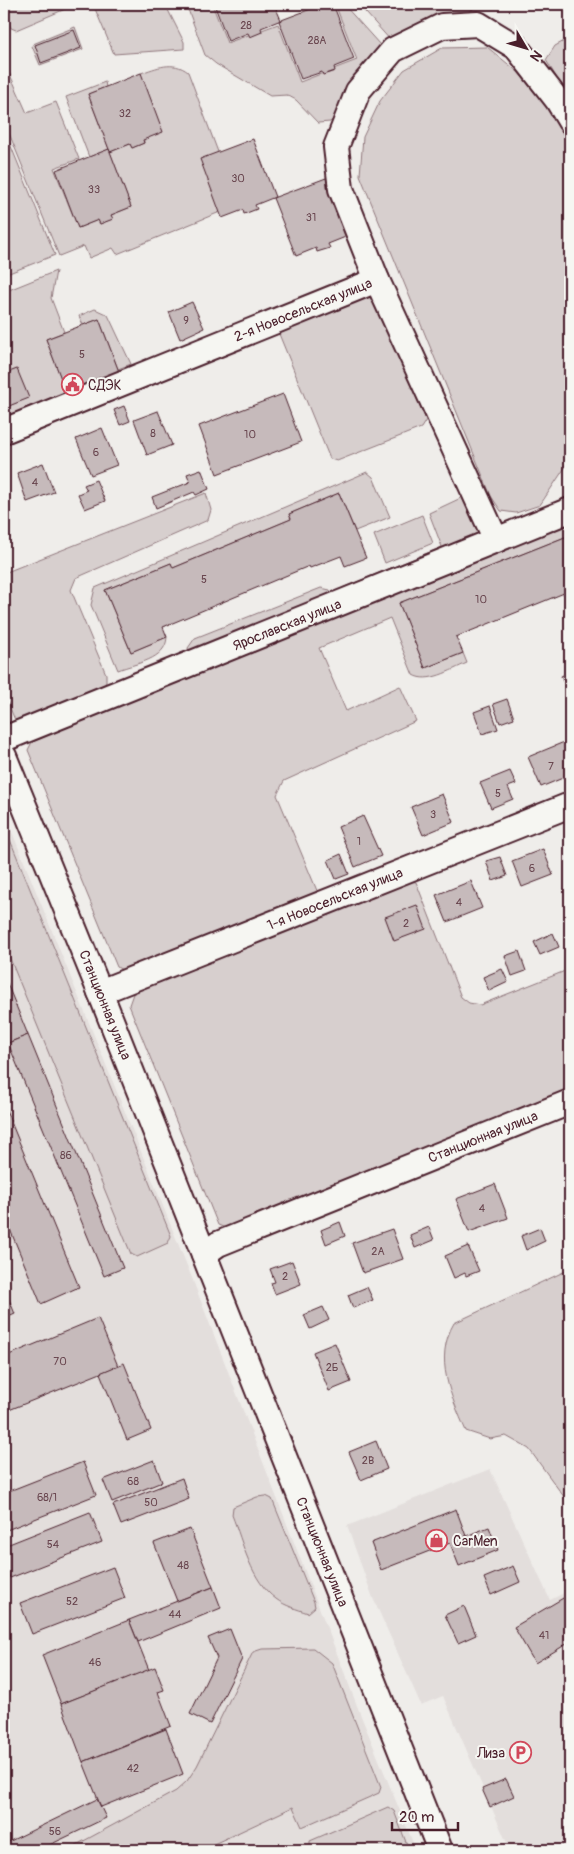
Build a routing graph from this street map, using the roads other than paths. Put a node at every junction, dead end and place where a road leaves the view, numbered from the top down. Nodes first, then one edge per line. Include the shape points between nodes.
1 (570, 121) edge
2 (378, 280) junction
3 (4, 431) edge
4 (570, 510) edge
5 (496, 540) junction
6 (4, 739) edge
7 (4, 756) edge
8 (570, 805) edge
9 (100, 992) junction
10 (570, 1102) edge
11 (204, 1254) junction
12 (440, 1850) edge

1 - 2 street, 2-я Новосельская улица via 516,48 478,24 442,26 393,50 358,91 336,147 341,189
2 - 3 street, 2-я Новосельская улица
2 - 5 street
4 - 5 street, Ярославская улица
5 - 6 street, Ярославская улица
7 - 9 street, Станционная улица
8 - 9 street, 1-я Новосельская улица
9 - 11 street, Станционная улица
10 - 11 street, Станционная улица via 218,1244
11 - 12 street, Станционная улица

